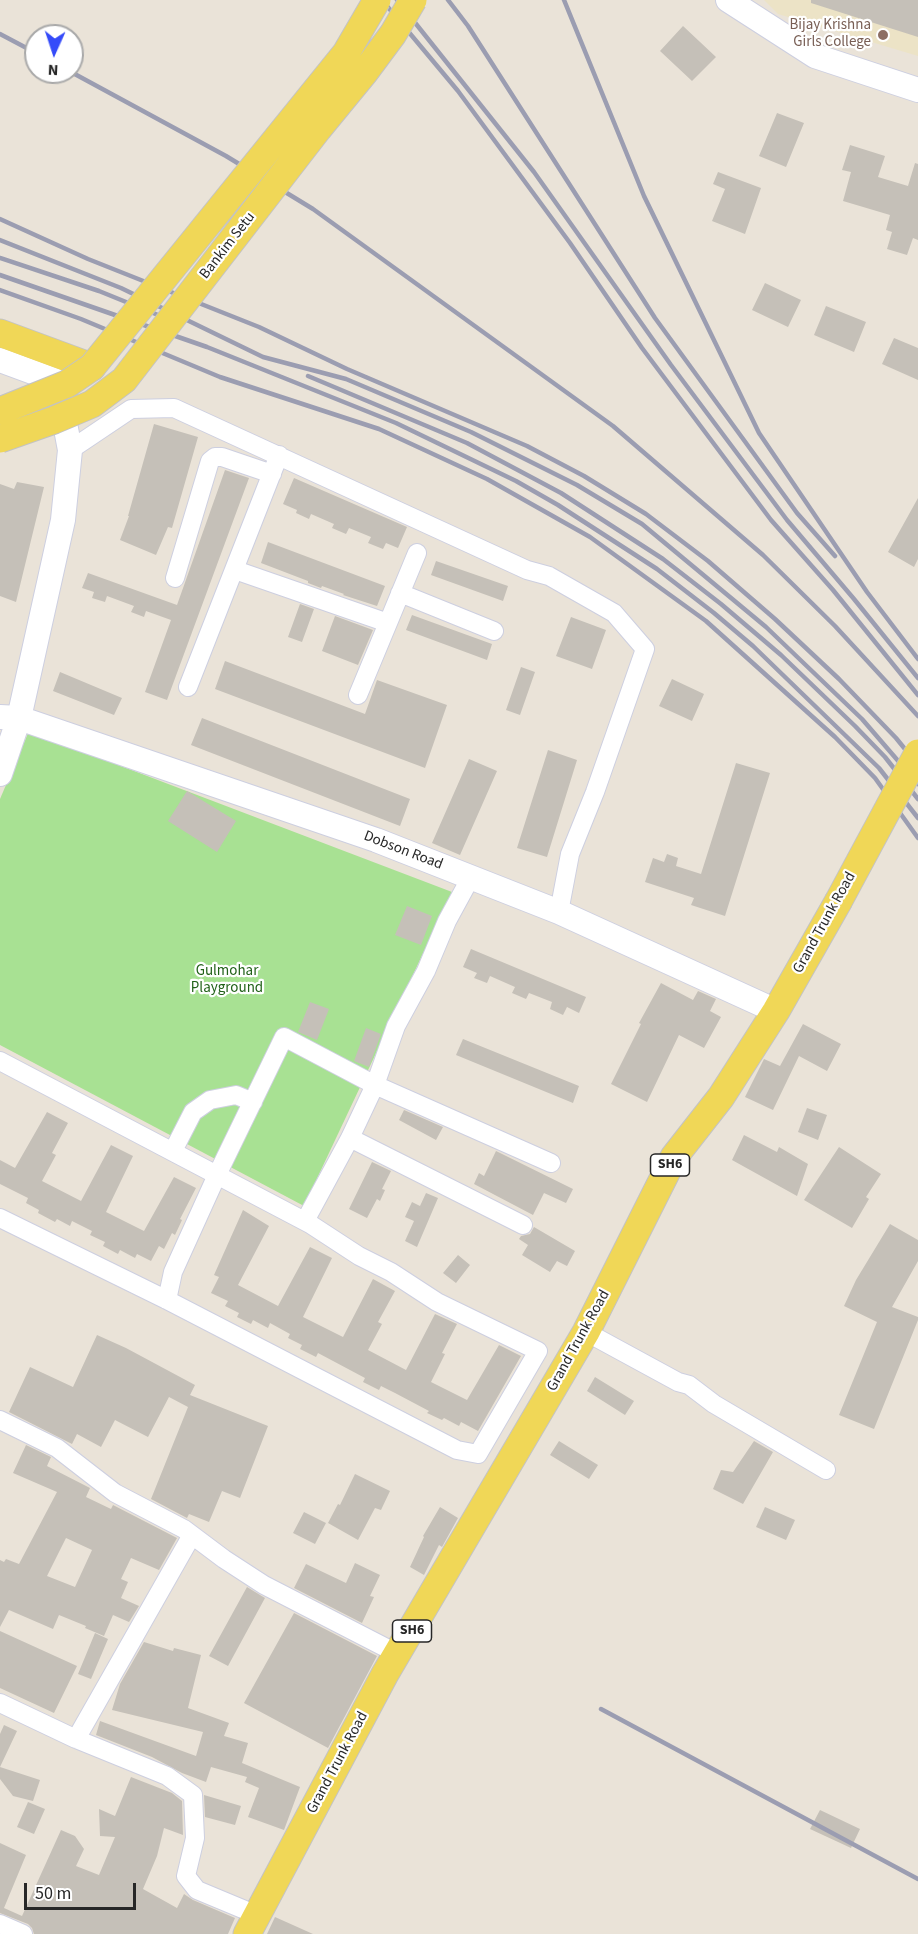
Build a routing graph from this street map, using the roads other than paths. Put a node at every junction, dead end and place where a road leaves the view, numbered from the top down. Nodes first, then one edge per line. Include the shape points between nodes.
1 (377, 0) edge
2 (413, 0) edge
3 (728, 0) edge
4 (918, 90) edge
5 (0, 333) edge
6 (0, 360) edge
7 (92, 367) junction
8 (0, 411) edge
9 (0, 439) edge
10 (70, 450) junction
11 (279, 455) junction
12 (272, 474) junction
13 (417, 554) dead end
14 (235, 570) junction
15 (175, 578) dead end
16 (400, 593) junction
17 (388, 622) junction
18 (494, 631) dead end
19 (188, 687) dead end
20 (358, 696) dead end
21 (9, 718) edge
22 (918, 753) edge
23 (0, 774) edge
24 (471, 878) junction
25 (559, 912) junction
26 (776, 1011) junction
27 (0, 1061) edge
28 (375, 1084) junction
29 (253, 1102) junction
30 (350, 1138) junction
31 (173, 1151) junction
32 (551, 1163) dead end
33 (217, 1175) junction
34 (0, 1218) edge
35 (305, 1221) junction
36 (523, 1225) dead end
37 (167, 1300) junction
38 (586, 1332) junction
39 (0, 1420) edge
40 (826, 1470) dead end
41 (192, 1535) junction
42 (398, 1654) junction
43 (0, 1703) edge
44 (76, 1738) junction
45 (0, 1924) edge
46 (252, 1924) edge
47 (23, 1934) edge

1 - 7 main road, Bankim Setu, bridge via 346,53
2 - 9 main road, Bankim Setu, bridge via 364,73 124,380 92,404
3 - 4 main road via 815,56
5 - 7 main road
6 - 10 main road via 57,381
7 - 8 main road, Bankim Setu, bridge via 67,384
10 - 11 street via 131,409 174,408
10 - 21 main road via 63,520
11 - 12 street
11 - 25 street via 527,570 549,576 614,613 645,649 570,854
12 - 14 street
12 - 15 street via 222,457 210,461
13 - 16 street
14 - 17 street
14 - 19 street
16 - 17 street
16 - 18 street
17 - 20 street
21 - 23 main road
21 - 24 main road, Dobson Road via 376,840
22 - 26 main road, Grand Trunk Road / SH6, bridge
24 - 25 main road, Dobson Road
24 - 28 street via 396,1026
25 - 26 main road, Dobson Road
26 - 38 main road, Grand Trunk Road / SH6 via 721,1097 674,1157
27 - 31 street
28 - 29 street via 284,1037
28 - 30 street
28 - 32 street
29 - 31 street via 236,1095 210,1100 193,1112
29 - 33 street
30 - 35 street
30 - 36 street
31 - 33 street
33 - 35 street
33 - 37 street via 174,1272
34 - 37 street
35 - 37 street via 437,1302 538,1351 478,1454 457,1450
38 - 40 street via 688,1385
38 - 42 main road, Grand Trunk Road / SH6
39 - 41 street via 57,1448 115,1493
41 - 42 street via 264,1585
41 - 44 street
42 - 46 main road, Grand Trunk Road / SH6
43 - 44 street
44 - 46 street via 167,1776 193,1795 195,1838 186,1876 197,1890
45 - 47 street

